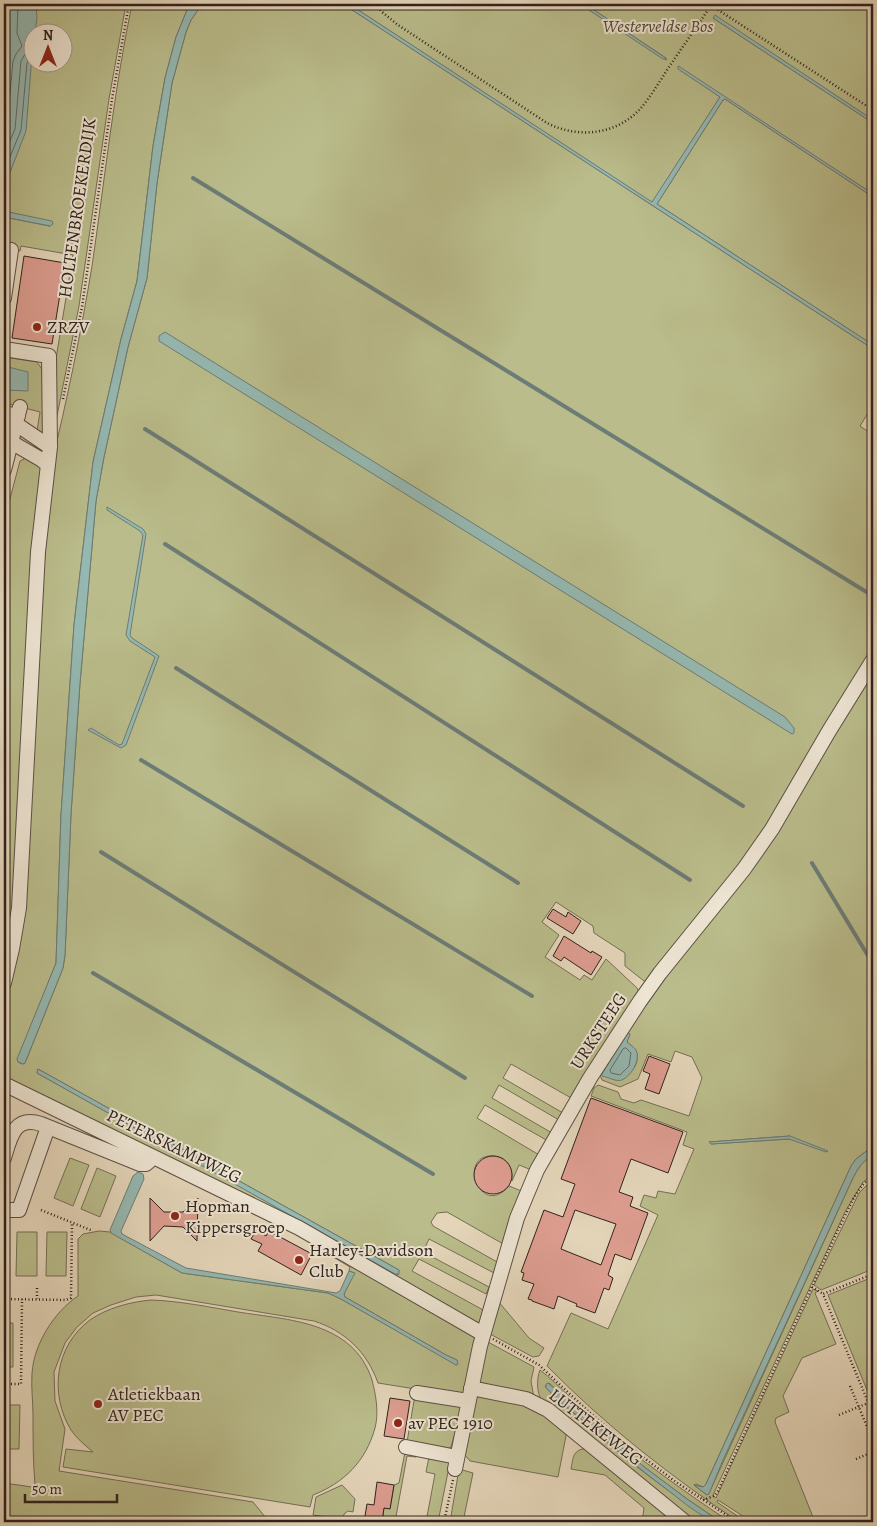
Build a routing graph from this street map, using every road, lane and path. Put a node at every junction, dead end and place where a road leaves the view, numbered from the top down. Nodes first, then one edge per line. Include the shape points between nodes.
1 (129, 4) edge
2 (376, 4) edge
3 (710, 4) edge
4 (873, 110) edge
5 (11, 250) dead end
6 (5, 279) edge
7 (4, 298) edge
8 (4, 349) edge
9 (63, 400) dead end
10 (4, 413) edge
11 (18, 416) junction
12 (11, 442) junction
13 (50, 447) junction
14 (48, 466) junction
15 (4, 470) edge
16 (873, 660) edge
17 (4, 983) edge
18 (4, 1084) edge
19 (48, 1127) junction
20 (154, 1157) junction
21 (4, 1158) edge
22 (873, 1176) edge
23 (4, 1210) edge
24 (41, 1210) dead end
25 (72, 1222) junction
26 (93, 1231) dead end
27 (873, 1274) edge
28 (812, 1287) junction
29 (37, 1288) dead end
30 (8, 1289) dead end
31 (823, 1294) junction
32 (4, 1299) edge
33 (8, 1299) junction
34 (22, 1299) junction
35 (38, 1299) junction
36 (484, 1334) junction
37 (4, 1384) edge
38 (850, 1386) dead end
39 (417, 1393) dead end
40 (469, 1394) junction
41 (873, 1401) edge
42 (868, 1403) junction
43 (859, 1406) junction
44 (873, 1414) edge
45 (839, 1415) dead end
46 (873, 1441) edge
47 (406, 1447) dead end
48 (873, 1452) edge
49 (856, 1459) dead end
50 (456, 1463) junction
51 (703, 1500) junction
52 (444, 1522) edge
53 (685, 1522) edge
54 (736, 1522) edge

1 - 9 path, HOLTENBROEKERDIJK via 82,307
2 - 3 path via 398,25 547,123 584,134 607,130 635,114
3 - 4 path
5 - 6 street
6 - 7 street
8 - 13 street via 49,356
10 - 11 street
11 - 12 street
11 - 13 street
12 - 14 street
12 - 15 street
13 - 14 street
14 - 17 street via 38,552 19,908
16 - 36 street, URKSTEEG via 772,829 640,1000 557,1132 517,1218
18 - 20 street, PETERSKAMPWEG
19 - 20 street via 140,1164 146,1164
19 - 21 street via 30,1122 18,1126
19 - 23 street via 19,1210
20 - 36 street, PETERSKAMPWEG via 299,1228
22 - 28 path via 857,1193
24 - 25 path
25 - 26 path
25 - 35 path via 71,1298
27 - 31 path
28 - 31 path
28 - 51 path via 718,1491
29 - 35 path
30 - 33 path
31 - 42 path
32 - 33 path
33 - 34 path
34 - 35 path
34 - 37 path via 21,1384
36 - 40 street, URKSTEEG
36 - 51 path via 539,1365 631,1448
38 - 43 path
39 - 40 street, LUTTEKEWEG
40 - 50 street, URKSTEEG
40 - 53 street, LUTTEKEWEG via 526,1399 548,1410
41 - 42 path
42 - 43 path
42 - 44 path
43 - 45 path
43 - 46 path
47 - 50 street
48 - 49 path
50 - 52 path
51 - 54 path

